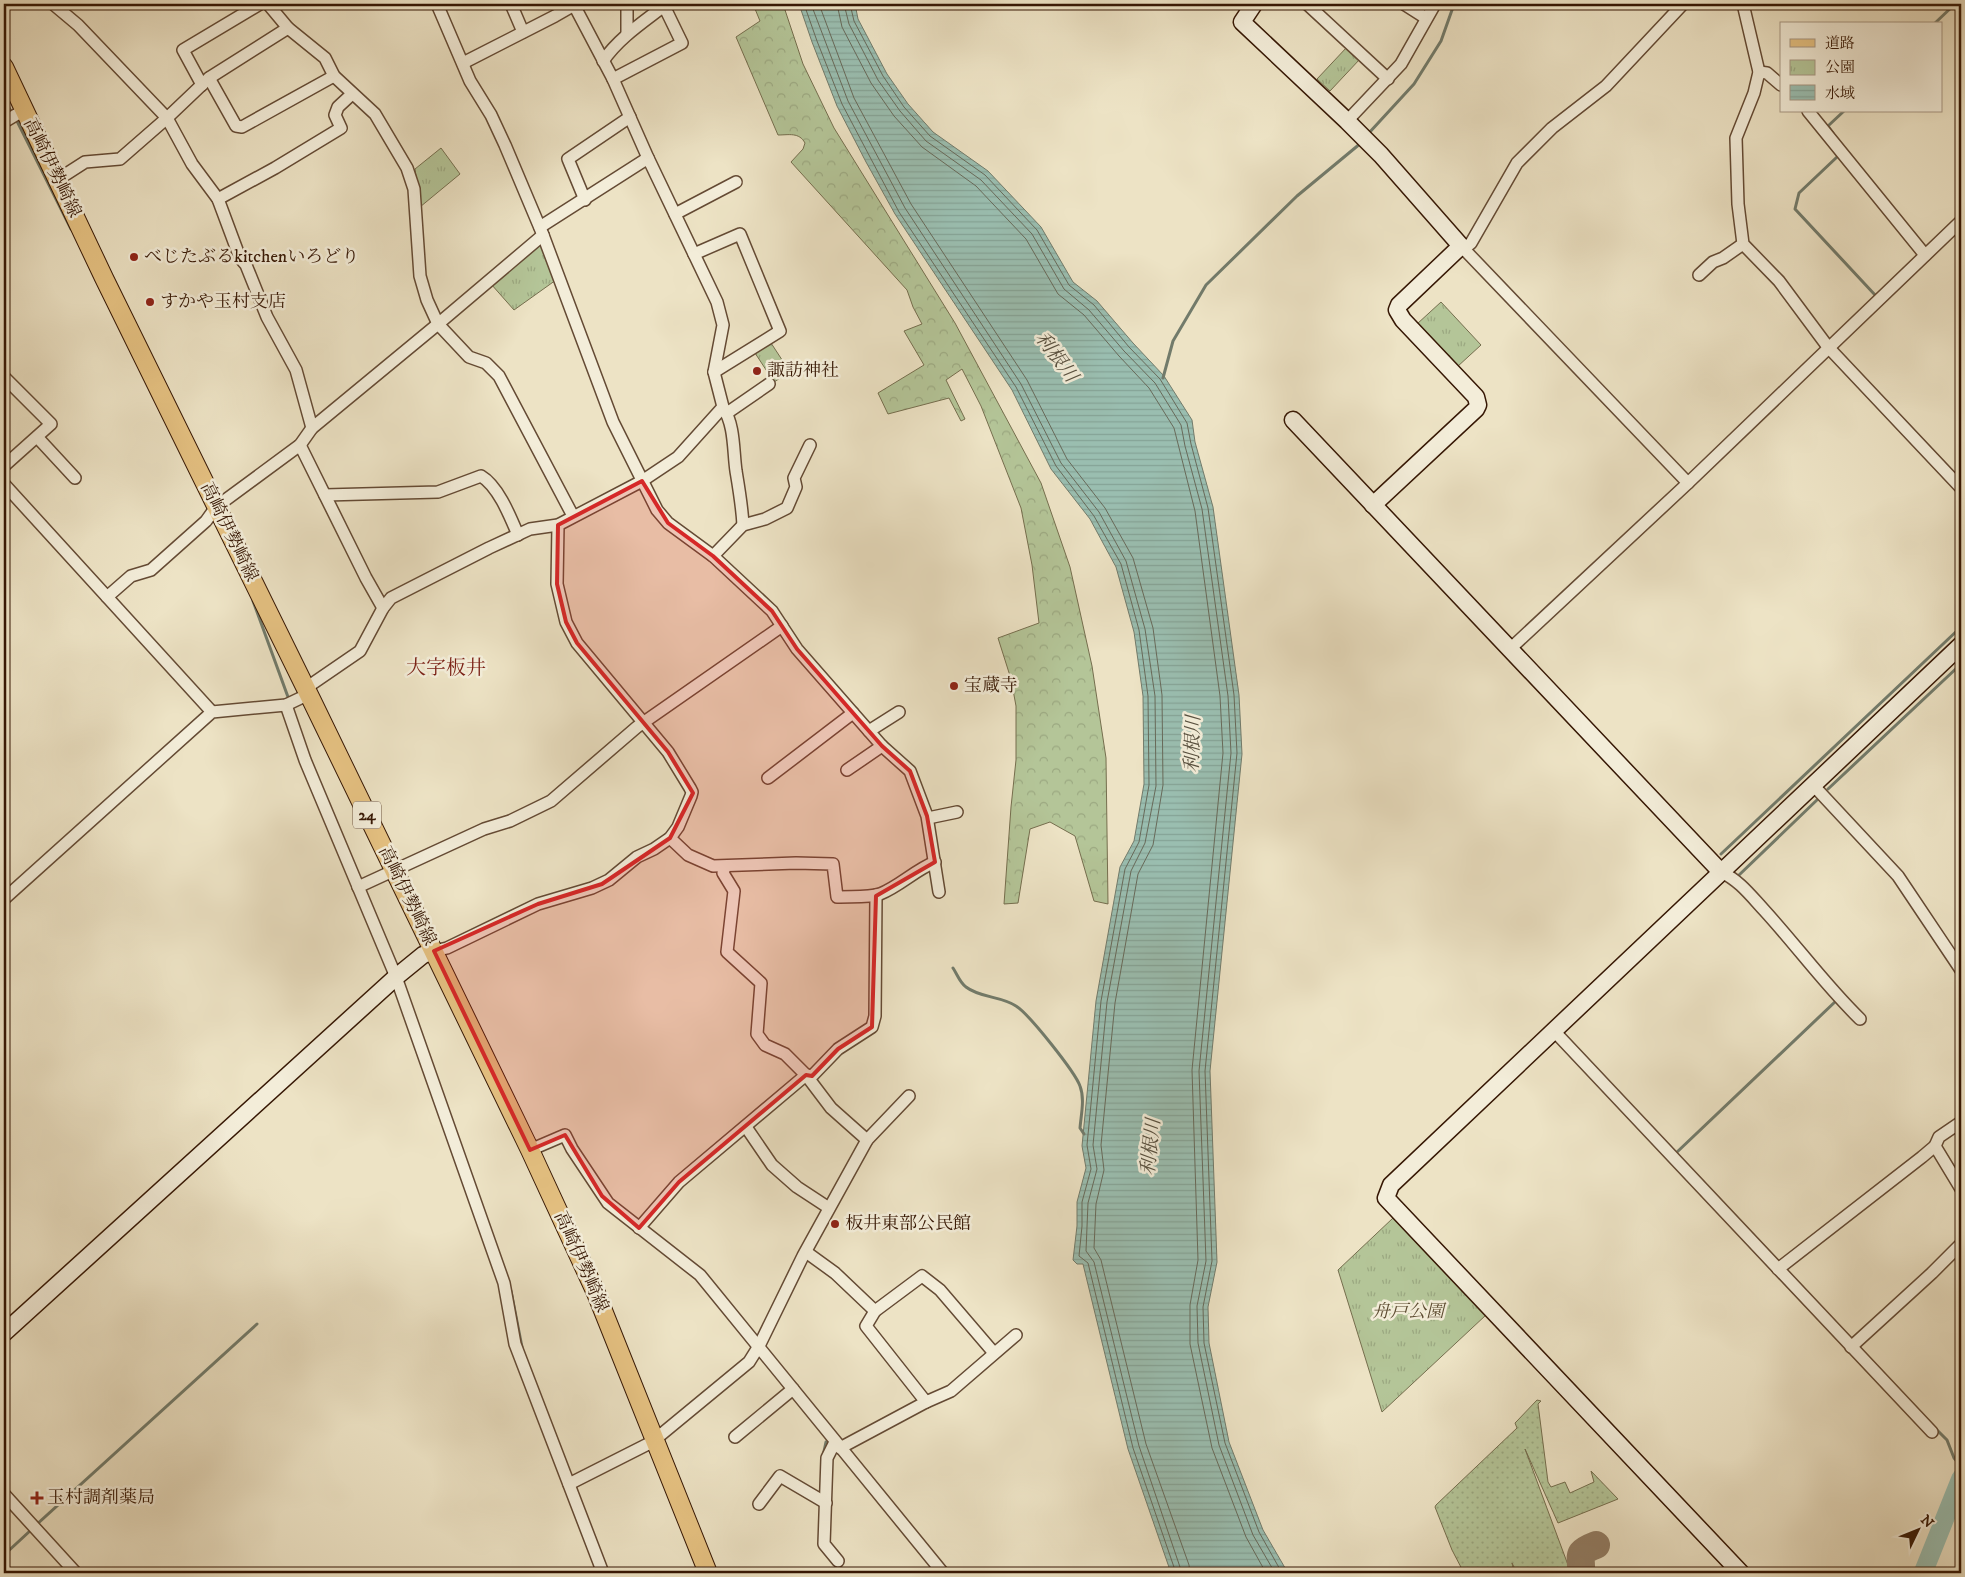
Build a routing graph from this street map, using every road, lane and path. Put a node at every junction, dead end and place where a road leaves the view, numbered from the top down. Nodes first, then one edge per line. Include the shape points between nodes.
1 (53, 4) edge
2 (260, 4) edge
3 (268, 4) edge
4 (436, 4) edge
5 (510, 4) edge
6 (575, 4) edge
7 (627, 4) edge
8 (1254, 4) edge
9 (1307, 4) edge
10 (1404, 4) edge
11 (1435, 4) edge
12 (1683, 4) edge
13 (1743, 4) edge
14 (1426, 18) junction
15 (288, 28) junction
16 (523, 32) junction
17 (627, 34) junction
18 (603, 61) junction
19 (463, 63) junction
20 (4, 67) edge
21 (1759, 72) junction
22 (334, 76) junction
23 (612, 79) junction
24 (1388, 79) junction
25 (205, 82) junction
26 (1780, 84) edge
27 (352, 94) junction
28 (24, 110) junction
29 (1809, 112) edge
30 (630, 117) junction
31 (167, 118) junction
32 (4, 122) edge
33 (1352, 125) junction
34 (648, 158) junction
35 (58, 180) junction
36 (736, 182) dead end
37 (218, 199) junction
38 (585, 200) junction
39 (675, 214) junction
40 (1961, 221) edge
41 (541, 231) junction
42 (1744, 244) junction
43 (1463, 247) junction
44 (694, 254) junction
45 (1925, 255) junction
46 (1699, 275) dead end
47 (438, 324) junction
48 (1828, 347) junction
49 (714, 372) junction
50 (4, 377) edge
51 (769, 384) dead end
52 (725, 410) junction
53 (1294, 420) dead end
54 (312, 428) junction
55 (38, 438) junction
56 (300, 445) junction
57 (810, 446) dead end
58 (4, 466) edge
59 (75, 478) dead end
60 (642, 481) junction
61 (1688, 482) junction
62 (4, 484) edge
63 (1961, 488) edge
64 (325, 495) junction
65 (1373, 505) junction
66 (216, 507) junction
67 (572, 516) junction
68 (558, 525) junction
69 (743, 525) junction
70 (518, 534) junction
71 (713, 556) junction
72 (107, 597) junction
73 (383, 608) junction
74 (782, 626) junction
75 (1961, 645) edge
76 (1510, 649) junction
77 (307, 691) junction
78 (286, 705) junction
79 (212, 712) junction
80 (898, 712) dead end
81 (853, 713) junction
82 (644, 722) junction
83 (869, 731) junction
84 (882, 746) junction
85 (847, 770) dead end
86 (768, 778) dead end
87 (1814, 786) junction
88 (957, 812) dead end
89 (928, 818) junction
90 (670, 838) junction
91 (935, 862) junction
92 (725, 867) junction
93 (394, 871) junction
94 (1722, 872) junction
95 (358, 887) junction
96 (940, 892) dead end
97 (876, 894) junction
98 (4, 899) edge
99 (434, 951) junction
100 (1961, 970) edge
101 (396, 977) junction
102 (1860, 1019) dead end
103 (1555, 1032) junction
104 (806, 1075) junction
105 (909, 1096) dead end
106 (1961, 1122) edge
107 (746, 1127) junction
108 (867, 1140) junction
109 (1935, 1146) junction
110 (530, 1150) junction
111 (1961, 1189) edge
112 (828, 1208) junction
113 (639, 1228) junction
114 (1961, 1244) edge
115 (806, 1252) junction
116 (1778, 1269) junction
117 (875, 1311) junction
118 (4, 1333) edge
119 (1016, 1335) dead end
120 (759, 1346) junction
121 (1851, 1347) junction
122 (994, 1353) junction
123 (793, 1389) junction
124 (926, 1402) junction
125 (1932, 1432) dead end
126 (735, 1437) dead end
127 (655, 1439) junction
128 (837, 1445) junction
129 (569, 1484) junction
130 (4, 1494) edge
131 (759, 1504) dead end
132 (826, 1504) junction
133 (838, 1561) dead end
134 (76, 1573) edge
135 (603, 1573) edge
136 (708, 1573) edge
137 (943, 1573) edge
138 (1740, 1573) edge

1 - 31 street via 78,25
2 - 25 street via 183,50
3 - 15 street
4 - 19 street
5 - 16 street
6 - 16 street
6 - 18 street
7 - 17 street
8 - 33 street via 1242,22
9 - 24 street
10 - 14 street
11 - 14 street
12 - 43 street via 1606,86 1552,128 1517,163 1471,243
13 - 21 street
14 - 24 street via 1405,58
15 - 22 street via 325,58
15 - 25 street
16 - 19 street
17 - 18 street
17 - 23 street via 664,6 682,43
18 - 23 street
19 - 41 street via 500,134
20 - 28 main road, 高崎伊勢崎線 / 24
21 - 26 street via 1767,73
21 - 42 street via 1736,138 1738,204
22 - 25 street via 242,127 236,126
22 - 27 street
23 - 30 street
24 - 33 street
25 - 31 street
27 - 37 street via 338,107 335,115 341,128
27 - 47 street via 375,114 407,168 414,189 420,276
28 - 32 street
28 - 35 main road, 高崎伊勢崎線 / 24
29 - 45 street
30 - 34 street
30 - 38 street via 568,159
31 - 35 street via 120,158 84,162
31 - 37 street via 192,164
33 - 43 street
34 - 38 street
34 - 39 street
35 - 66 main road, 高崎伊勢崎線 / 24
36 - 39 street
37 - 54 street via 266,317 296,370
38 - 41 street
39 - 44 street
40 - 45 street
41 - 47 street
41 - 60 street via 613,422
42 - 46 street via 1713,262
42 - 48 street via 1779,281
43 - 61 street
43 - 65 street via 1397,310 1402,320 1476,397 1478,405
44 - 49 street via 717,302 723,325
44 - 49 street via 740,234 780,330
45 - 48 street
47 - 54 street
47 - 67 street via 469,357 486,363 499,376
48 - 61 street
48 - 63 street
49 - 52 street
50 - 55 street via 51,424
51 - 52 street
52 - 60 street via 678,457
52 - 69 street via 730,419
53 - 65 street
54 - 56 street
55 - 58 street
55 - 59 street
56 - 64 street
56 - 66 street
57 - 69 street via 794,478 796,487 787,508
60 - 67 street
60 - 71 street via 657,510 668,523
61 - 76 street
62 - 72 street
64 - 70 street via 438,492 481,476 502,501
64 - 73 street
65 - 76 street
66 - 72 street via 206,521 151,570 131,576
66 - 77 main road, 高崎伊勢崎線 / 24
67 - 68 street
68 - 70 street
68 - 82 street via 557,584 566,622 577,643
69 - 71 street
70 - 73 street via 403,591
71 - 74 street via 772,612
72 - 79 street
73 - 77 street via 360,651
74 - 81 street via 797,649
74 - 82 street
75 - 87 street
76 - 94 street
77 - 78 street
77 - 93 main road, 高崎伊勢崎線 / 24
78 - 79 street
78 - 95 street via 305,760
79 - 98 street
80 - 83 street
81 - 83 street
81 - 86 street
82 - 90 street via 668,752 692,792
82 - 93 street via 551,801
83 - 84 street
84 - 85 street
84 - 89 street via 910,771
87 - 94 street
87 - 100 street via 1898,876
88 - 89 street
89 - 91 street
90 - 92 street via 688,855 713,866
90 - 99 street via 637,857 602,884 538,904 447,948
91 - 96 street
91 - 97 street
92 - 97 street via 833,864 837,897
92 - 104 street via 724,873 734,890 727,952 760,983 757,1034 765,1045 785,1054
93 - 95 street
93 - 99 main road, 高崎伊勢崎線 / 24
94 - 102 street via 1735,879
94 - 103 street
95 - 101 street
97 - 104 street via 875,1021 868,1030 838,1049 812,1076
99 - 101 street via 423,955
99 - 110 main road, 高崎伊勢崎線 / 24
101 - 118 street
101 - 129 street via 504,1283 515,1344
103 - 116 street
103 - 138 street via 1392,1185 1386,1198
104 - 107 street
104 - 108 street via 831,1108
105 - 108 street
106 - 109 street via 1939,1137
107 - 112 street via 772,1165
107 - 113 street via 679,1182
108 - 112 street
109 - 111 street
109 - 116 street
110 - 113 street via 564,1135 602,1196
110 - 127 main road, 高崎伊勢崎線 / 24 via 584,1266
112 - 115 street
113 - 120 street via 700,1275
114 - 121 street
115 - 117 street via 835,1273
115 - 120 street
116 - 121 street
117 - 122 street via 922,1276 940,1290
117 - 124 street via 866,1326
119 - 122 street
120 - 123 street
120 - 127 street via 749,1362
121 - 125 street
122 - 124 street via 951,1391
123 - 126 street
123 - 128 street
124 - 128 street
127 - 129 street
127 - 136 main road, 高崎伊勢崎線 / 24
128 - 132 street via 827,1458
128 - 137 street
129 - 135 street
130 - 134 street
131 - 132 street via 780,1476
132 - 133 street via 824,1544

